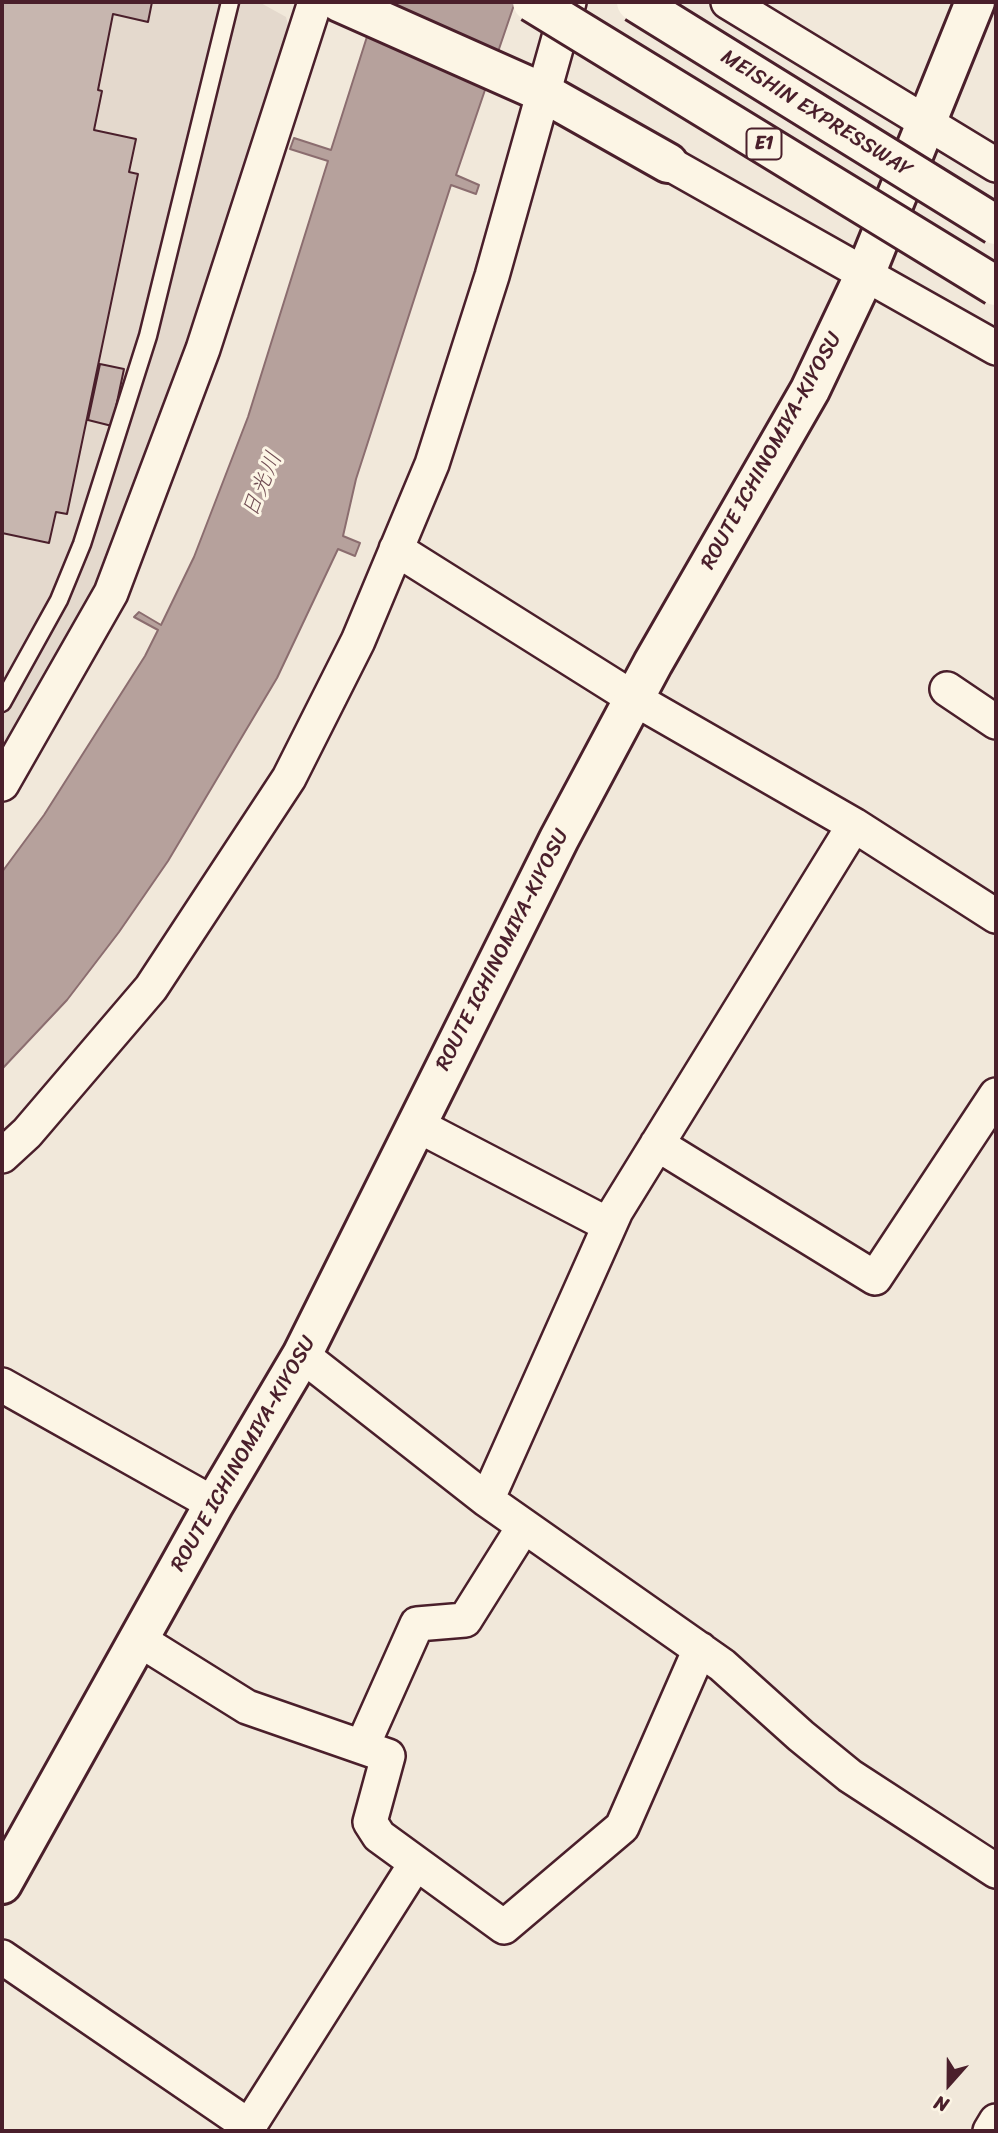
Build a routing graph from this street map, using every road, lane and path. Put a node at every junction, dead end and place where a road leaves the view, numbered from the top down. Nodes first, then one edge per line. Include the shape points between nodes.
1 (230, 2) edge
2 (315, 2) edge
3 (339, 2) edge
4 (532, 2) edge
5 (569, 2) edge
6 (636, 2) edge
7 (728, 2) edge
8 (975, 2) edge
9 (544, 93) junction
10 (928, 123) junction
11 (668, 163) joint
12 (996, 165) edge
13 (996, 225) edge
14 (866, 272) junction
15 (996, 286) edge
16 (996, 348) edge
17 (396, 549) junction
18 (947, 689) dead end
19 (634, 698) junction
20 (2, 703) edge
21 (996, 722) edge
22 (2, 784) edge
23 (854, 825) junction
24 (996, 916) edge
25 (996, 1095) edge
26 (415, 1124) junction
27 (657, 1144) junction
28 (2, 1156) edge
29 (609, 1225) junction
30 (302, 1355) junction
31 (2, 1385) edge
32 (487, 1500) junction
33 (214, 1504) junction
34 (524, 1526) junction
35 (138, 1639) junction
36 (700, 1648) junction
37 (362, 1747) junction
38 (416, 1863) junction
39 (996, 1871) edge
40 (2, 1884) edge
41 (2, 1957) edge
42 (996, 2121) edge
43 (248, 2129) edge
44 (990, 2131) edge

1 - 20 lane via 148,336 82,544 59,600
2 - 22 street via 203,349 111,593
3 - 9 main road
4 - 15 main road, E1, bridge
5 - 9 street
6 - 13 main road, MEISHIN EXPRESSWAY / E1, bridge
7 - 10 street
8 - 10 main road, ROUTE ICHINOMIYA-KIYOSU
9 - 11 main road
9 - 17 street via 432,464
10 - 12 street
10 - 14 main road, ROUTE ICHINOMIYA-KIYOSU
11 - 14 street
14 - 16 street
14 - 19 main road, ROUTE ICHINOMIYA-KIYOSU via 810,390
17 - 19 street
17 - 28 street via 358,641 289,778 151,988
18 - 21 street
19 - 23 street
19 - 26 main road, ROUTE ICHINOMIYA-KIYOSU
23 - 24 street
23 - 27 street
25 - 27 street via 875,1278
26 - 29 street
26 - 30 main road, ROUTE ICHINOMIYA-KIYOSU
27 - 29 street
29 - 32 street
30 - 32 street
30 - 33 main road, ROUTE ICHINOMIYA-KIYOSU
31 - 33 street
32 - 34 street
33 - 35 main road, ROUTE ICHINOMIYA-KIYOSU
34 - 36 street
34 - 37 street via 465,1620 417,1624
35 - 37 street via 247,1707
35 - 40 main road, ROUTE ICHINOMIYA-KIYOSU
36 - 38 street via 622,1827 504,1927
36 - 39 street via 850,1776
37 - 38 street via 388,1756 370,1822 379,1836
38 - 43 street
41 - 43 street
42 - 44 street

